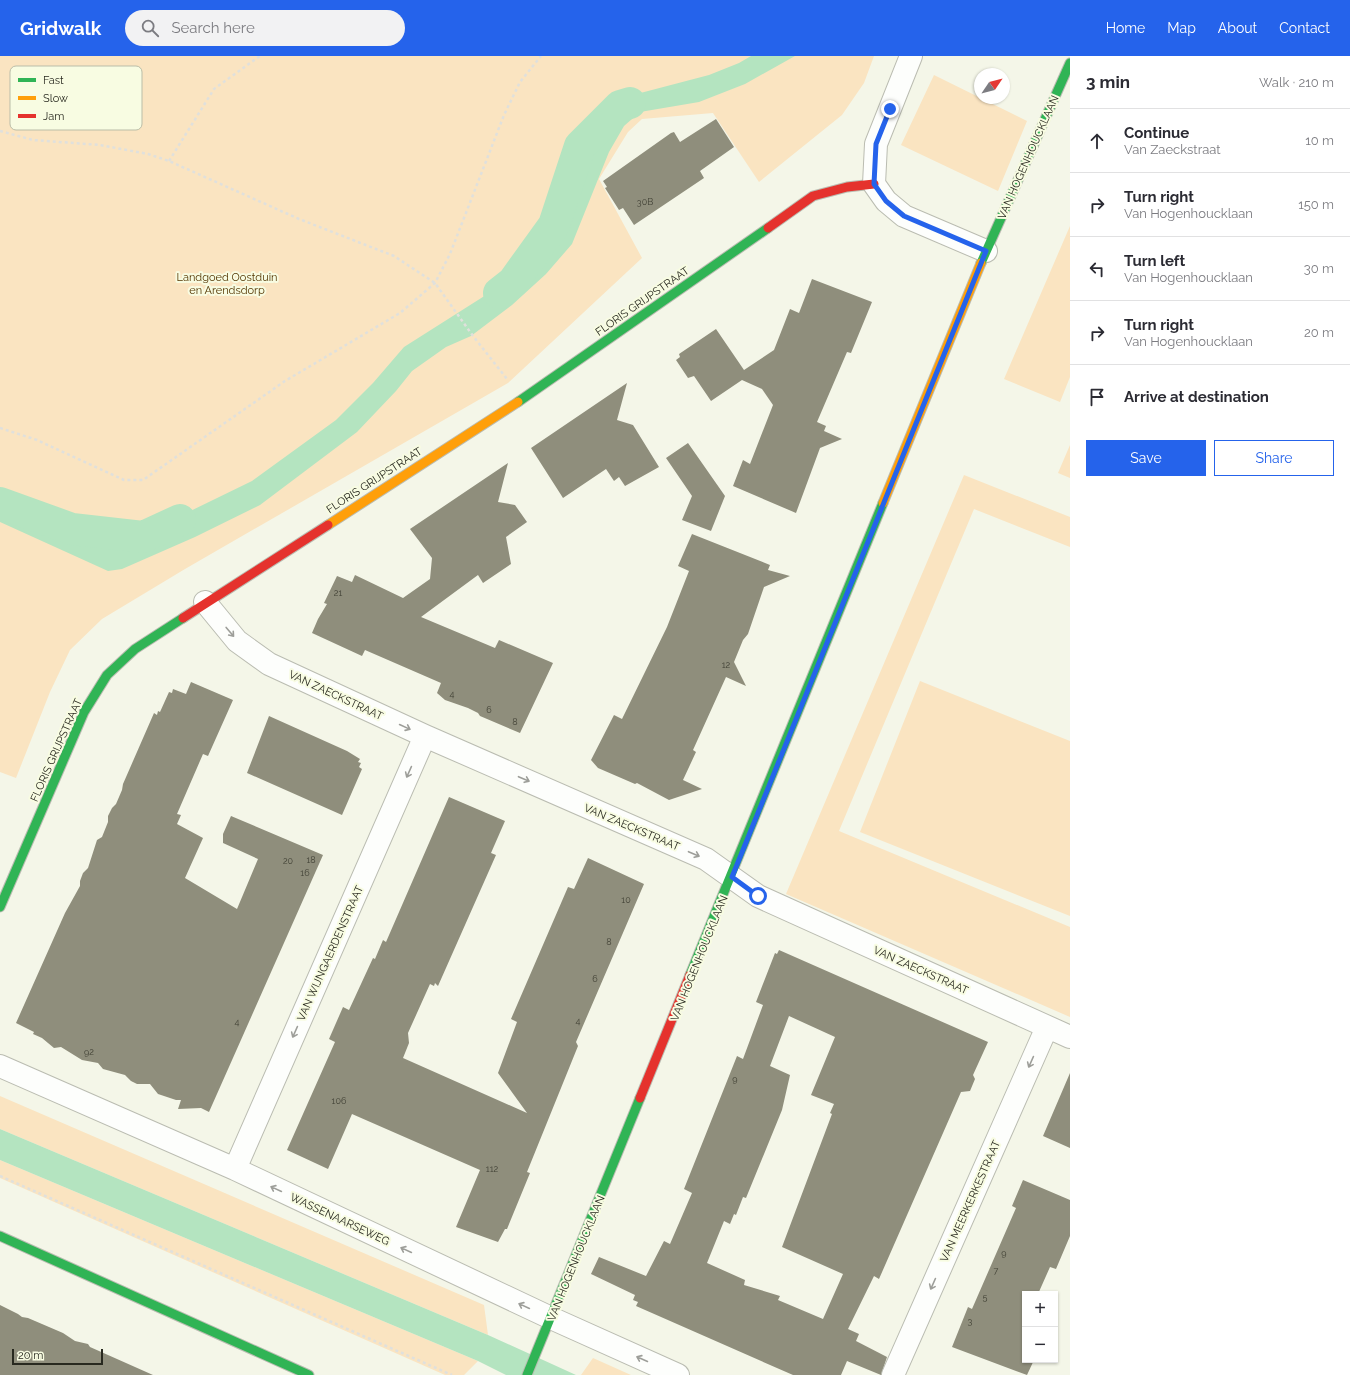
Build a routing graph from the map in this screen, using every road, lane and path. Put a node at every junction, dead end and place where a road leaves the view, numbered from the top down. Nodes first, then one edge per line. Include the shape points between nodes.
1 (260, 56) edge
2 (541, 56) edge
3 (911, 56) edge
4 (1070, 63) edge
5 (0, 131) edge
6 (170, 161) junction
7 (874, 184) junction
8 (986, 251) junction
9 (435, 283) junction
10 (523, 399) junction
11 (0, 428) edge
12 (205, 602) junction
13 (425, 736) junction
14 (732, 877) junction
15 (0, 907) edge
16 (1047, 1026) junction
17 (1070, 1037) edge
18 (0, 1066) edge
19 (234, 1169) junction
20 (0, 1176) edge
21 (0, 1236) edge
22 (551, 1318) junction
23 (309, 1375) edge
24 (452, 1375) edge
25 (527, 1375) edge
26 (678, 1375) edge
27 (893, 1375) edge

1 - 6 path via 214,89
2 - 9 path via 520,82 504,115 450,254
3 - 7 street via 876,144
4 - 8 street, VAN HOGENHOUCKLAAN
5 - 6 path via 33,140 100,145
6 - 9 path via 299,218 394,256
7 - 8 street via 886,201 904,216
7 - 10 street, FLORIS GRIJPSTRAAT via 847,187 813,196
8 - 14 street, VAN HOGENHOUCKLAAN
9 - 10 path
9 - 11 path via 400,313 285,381 143,480 124,480 36,440
10 - 12 street, FLORIS GRIJPSTRAAT
12 -> 13 street, VAN ZAECKSTRAAT via 237,641 269,664
12 - 15 street, FLORIS GRIJPSTRAAT via 135,649 107,675 84,712
13 -> 14 street, VAN ZAECKSTRAAT via 706,859
13 -> 19 street, VAN WIJNGAERDENSTRAAT
14 - 16 street, VAN ZAECKSTRAAT via 758,896
14 - 22 street, VAN HOGENHOUCKLAAN
16 - 17 street, VAN ZAECKSTRAAT
16 -> 27 street, VAN MEERKERKESTRAAT
18 - 19 street, WASSENAARSEWEG
22 -> 19 street, WASSENAARSEWEG
20 - 24 path
21 - 23 street
22 - 25 street, VAN HOGENHOUCKLAAN
26 -> 22 street, WASSENAARSEWEG

